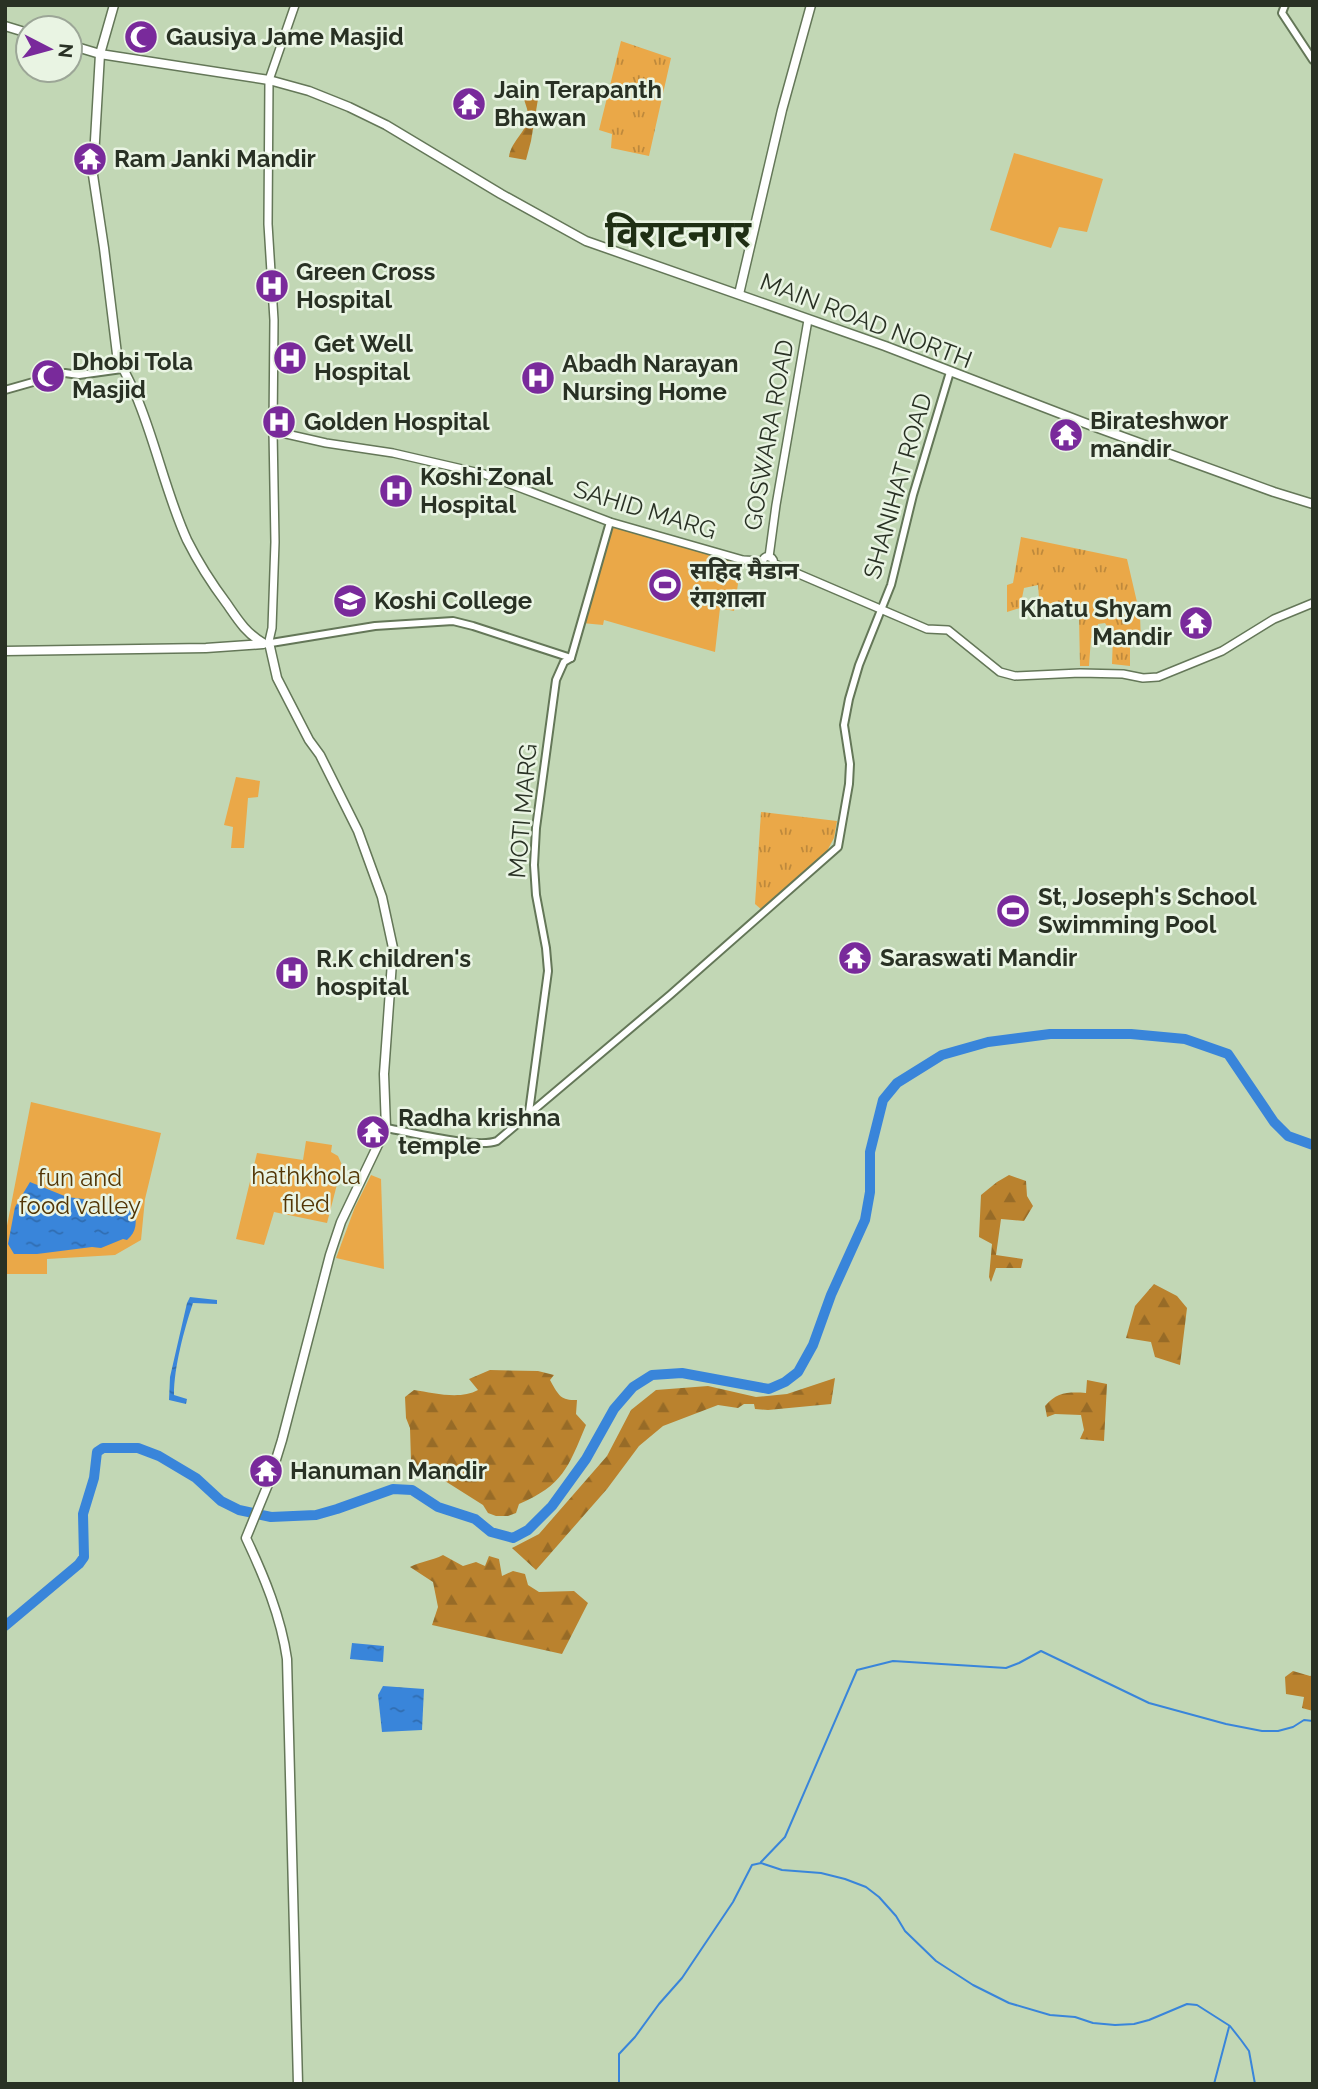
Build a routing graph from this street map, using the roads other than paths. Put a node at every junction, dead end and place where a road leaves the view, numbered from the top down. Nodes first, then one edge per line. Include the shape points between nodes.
1 (114, 5) edge
2 (295, 5) edge
3 (811, 5) edge
4 (1285, 5) edge
5 (84, 49) edge
6 (100, 54) junction
7 (1313, 60) edge
8 (269, 80) junction
9 (739, 293) junction
10 (808, 320) junction
11 (122, 369) junction
12 (950, 372) junction
13 (5, 390) edge
14 (273, 431) junction
15 (1313, 504) edge
16 (610, 522) junction
17 (768, 560) junction
18 (1313, 603) edge
19 (880, 610) junction
20 (267, 643) junction
21 (5, 651) edge
22 (571, 658) junction
23 (529, 1112) junction
24 (386, 1128) junction
25 (298, 2084) edge

1 - 6 main road
2 - 8 main road
3 - 9 main road
4 - 7 street via 1282,13
5 - 6 main road, MAIN ROAD NORTH
6 - 8 main road, MAIN ROAD NORTH
6 - 11 main road via 93,175
8 - 9 main road, MAIN ROAD NORTH via 309,91 381,122 575,236
8 - 14 main road
9 - 10 main road, MAIN ROAD NORTH
10 - 12 main road, MAIN ROAD NORTH
10 - 17 main road, GOSWARA ROAD
11 - 13 street via 65,373
11 - 20 main road via 140,405 191,547 247,632
12 - 15 main road, MAIN ROAD NORTH
12 - 19 street, SHANIHAT ROAD
14 - 16 main road, SAHID MARG via 484,474
14 - 20 main road via 275,542 272,628
16 - 17 main road, SAHID MARG via 743,560
16 - 22 street, MOTI MARG
17 - 19 main road, SAHID MARG
18 - 19 main road, SAHID MARG via 1274,619 1222,651 1158,677 1143,678 1080,673 1015,676 1000,671 948,629 927,629
19 - 23 street, SHANIHAT ROAD via 859,665 844,725 849,784 838,846
20 - 21 main road
20 - 22 street via 375,626 453,621
20 - 24 main road via 277,678 358,831 389,922 393,948 384,1074
22 - 23 street, MOTI MARG via 556,680 536,828 536,895 548,971
23 - 24 street via 491,1143
24 - 25 main road via 341,1222 269,1482 246,1538 277,1616 287,1659

